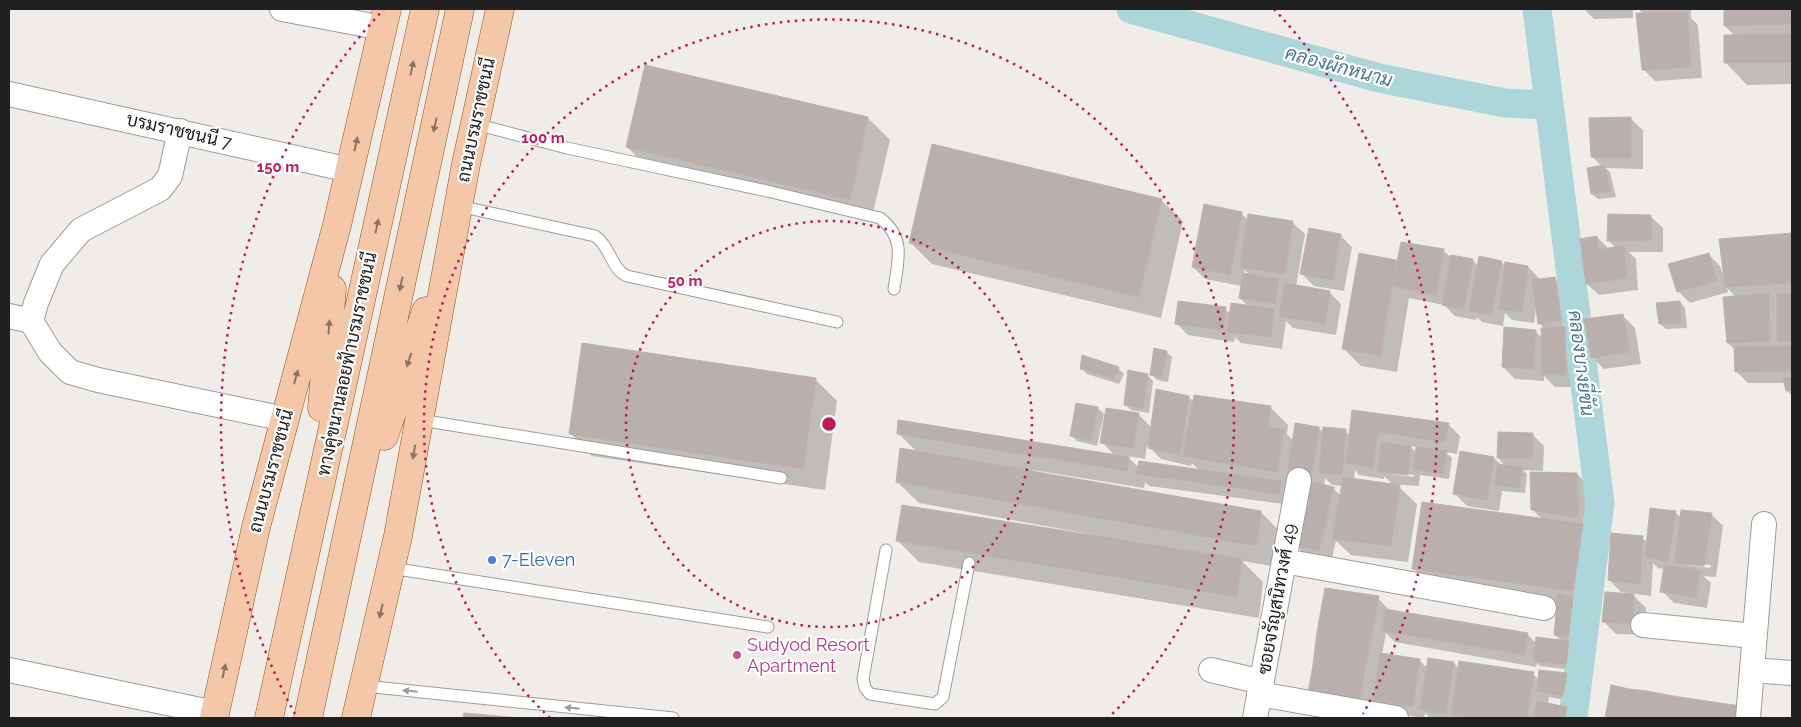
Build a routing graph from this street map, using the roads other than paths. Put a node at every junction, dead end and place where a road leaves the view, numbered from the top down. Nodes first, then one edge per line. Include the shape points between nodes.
1 (282, 9) edge
2 (425, 9) edge
3 (460, 9) edge
4 (500, 9) edge
5 (385, 18) edge
6 (9, 94) edge
7 (475, 124) junction
8 (180, 131) junction
9 (350, 170) junction
10 (456, 219) junction
11 (337, 225) junction
12 (894, 289) dead end
13 (20, 318) edge
14 (837, 322) dead end
15 (284, 419) junction
16 (420, 420) junction
17 (781, 478) dead end
18 (1298, 480) dead end
19 (1764, 524) dead end
20 (886, 550) dead end
21 (1284, 561) junction
22 (969, 563) dead end
23 (390, 568) junction
24 (1544, 608) dead end
25 (1643, 625) dead end
26 (768, 627) dead end
27 (1755, 636) junction
28 (9, 670) edge
29 (1211, 670) dead end
30 (1752, 670) junction
31 (1792, 673) edge
32 (364, 686) junction
33 (1260, 688) junction
34 (215, 716) edge
35 (255, 718) edge
36 (269, 718) edge
37 (308, 718) edge
38 (320, 718) edge
39 (356, 718) edge
40 (673, 718) edge
41 (1255, 718) edge
42 (1396, 718) edge
43 (1748, 718) edge

1 - 5 street
36 -> 2 main road, ทางคู่ขนานลอยฟ้าบรมราชชนนี
3 -> 37 main road, ทางคู่ขนานลอยฟ้าบรมราชชนนี
4 - 7 main road, ถนนบรมราชชนนี
9 -> 5 main road, ถนนบรมราชชนนี
6 - 8 street, บรมราชชนนี 7
7 - 10 main road, ถนนบรมราชชนนี
7 - 12 lane via 567,148 880,218 889,225 898,244
8 - 9 street, บรมราชชนนี 7
8 - 13 street via 170,176 160,189 81,230 52,264 36,303
9 - 11 main road, ถนนบรมราชชนนี
10 - 14 lane via 595,236 607,248 620,272 627,276
10 - 16 main road, ถนนบรมราชชนนี
10 -> 38 main road, ถนนบรมราชชนนี via 373,474
15 -> 11 main road, ถนนบรมราชชนนี
35 -> 11 main road, ถนนบรมราชชนนี via 315,465
13 - 15 street via 70,372
34 -> 15 main road, ถนนบรมราชชนนี via 256,527
16 - 17 lane
16 -> 23 main road, ถนนบรมราชชนนี
18 - 21 street, ซอยจรัญสนิทวงศ์ 49
19 - 27 street
20 - 22 lane via 863,679 870,694 935,704 943,697
21 - 24 street
21 - 33 street, ซอยจรัญสนิทวงศ์ 49
23 - 26 lane
23 -> 32 main road, ถนนบรมราชชนนี
25 - 27 street
27 - 30 street
28 - 34 street
29 - 33 street
30 - 31 street
30 - 43 street
32 - 39 main road, ถนนบรมราชชนนี
40 -> 32 lane
33 - 41 street, ซอยจรัญสนิทวงศ์ 49
33 - 42 street

